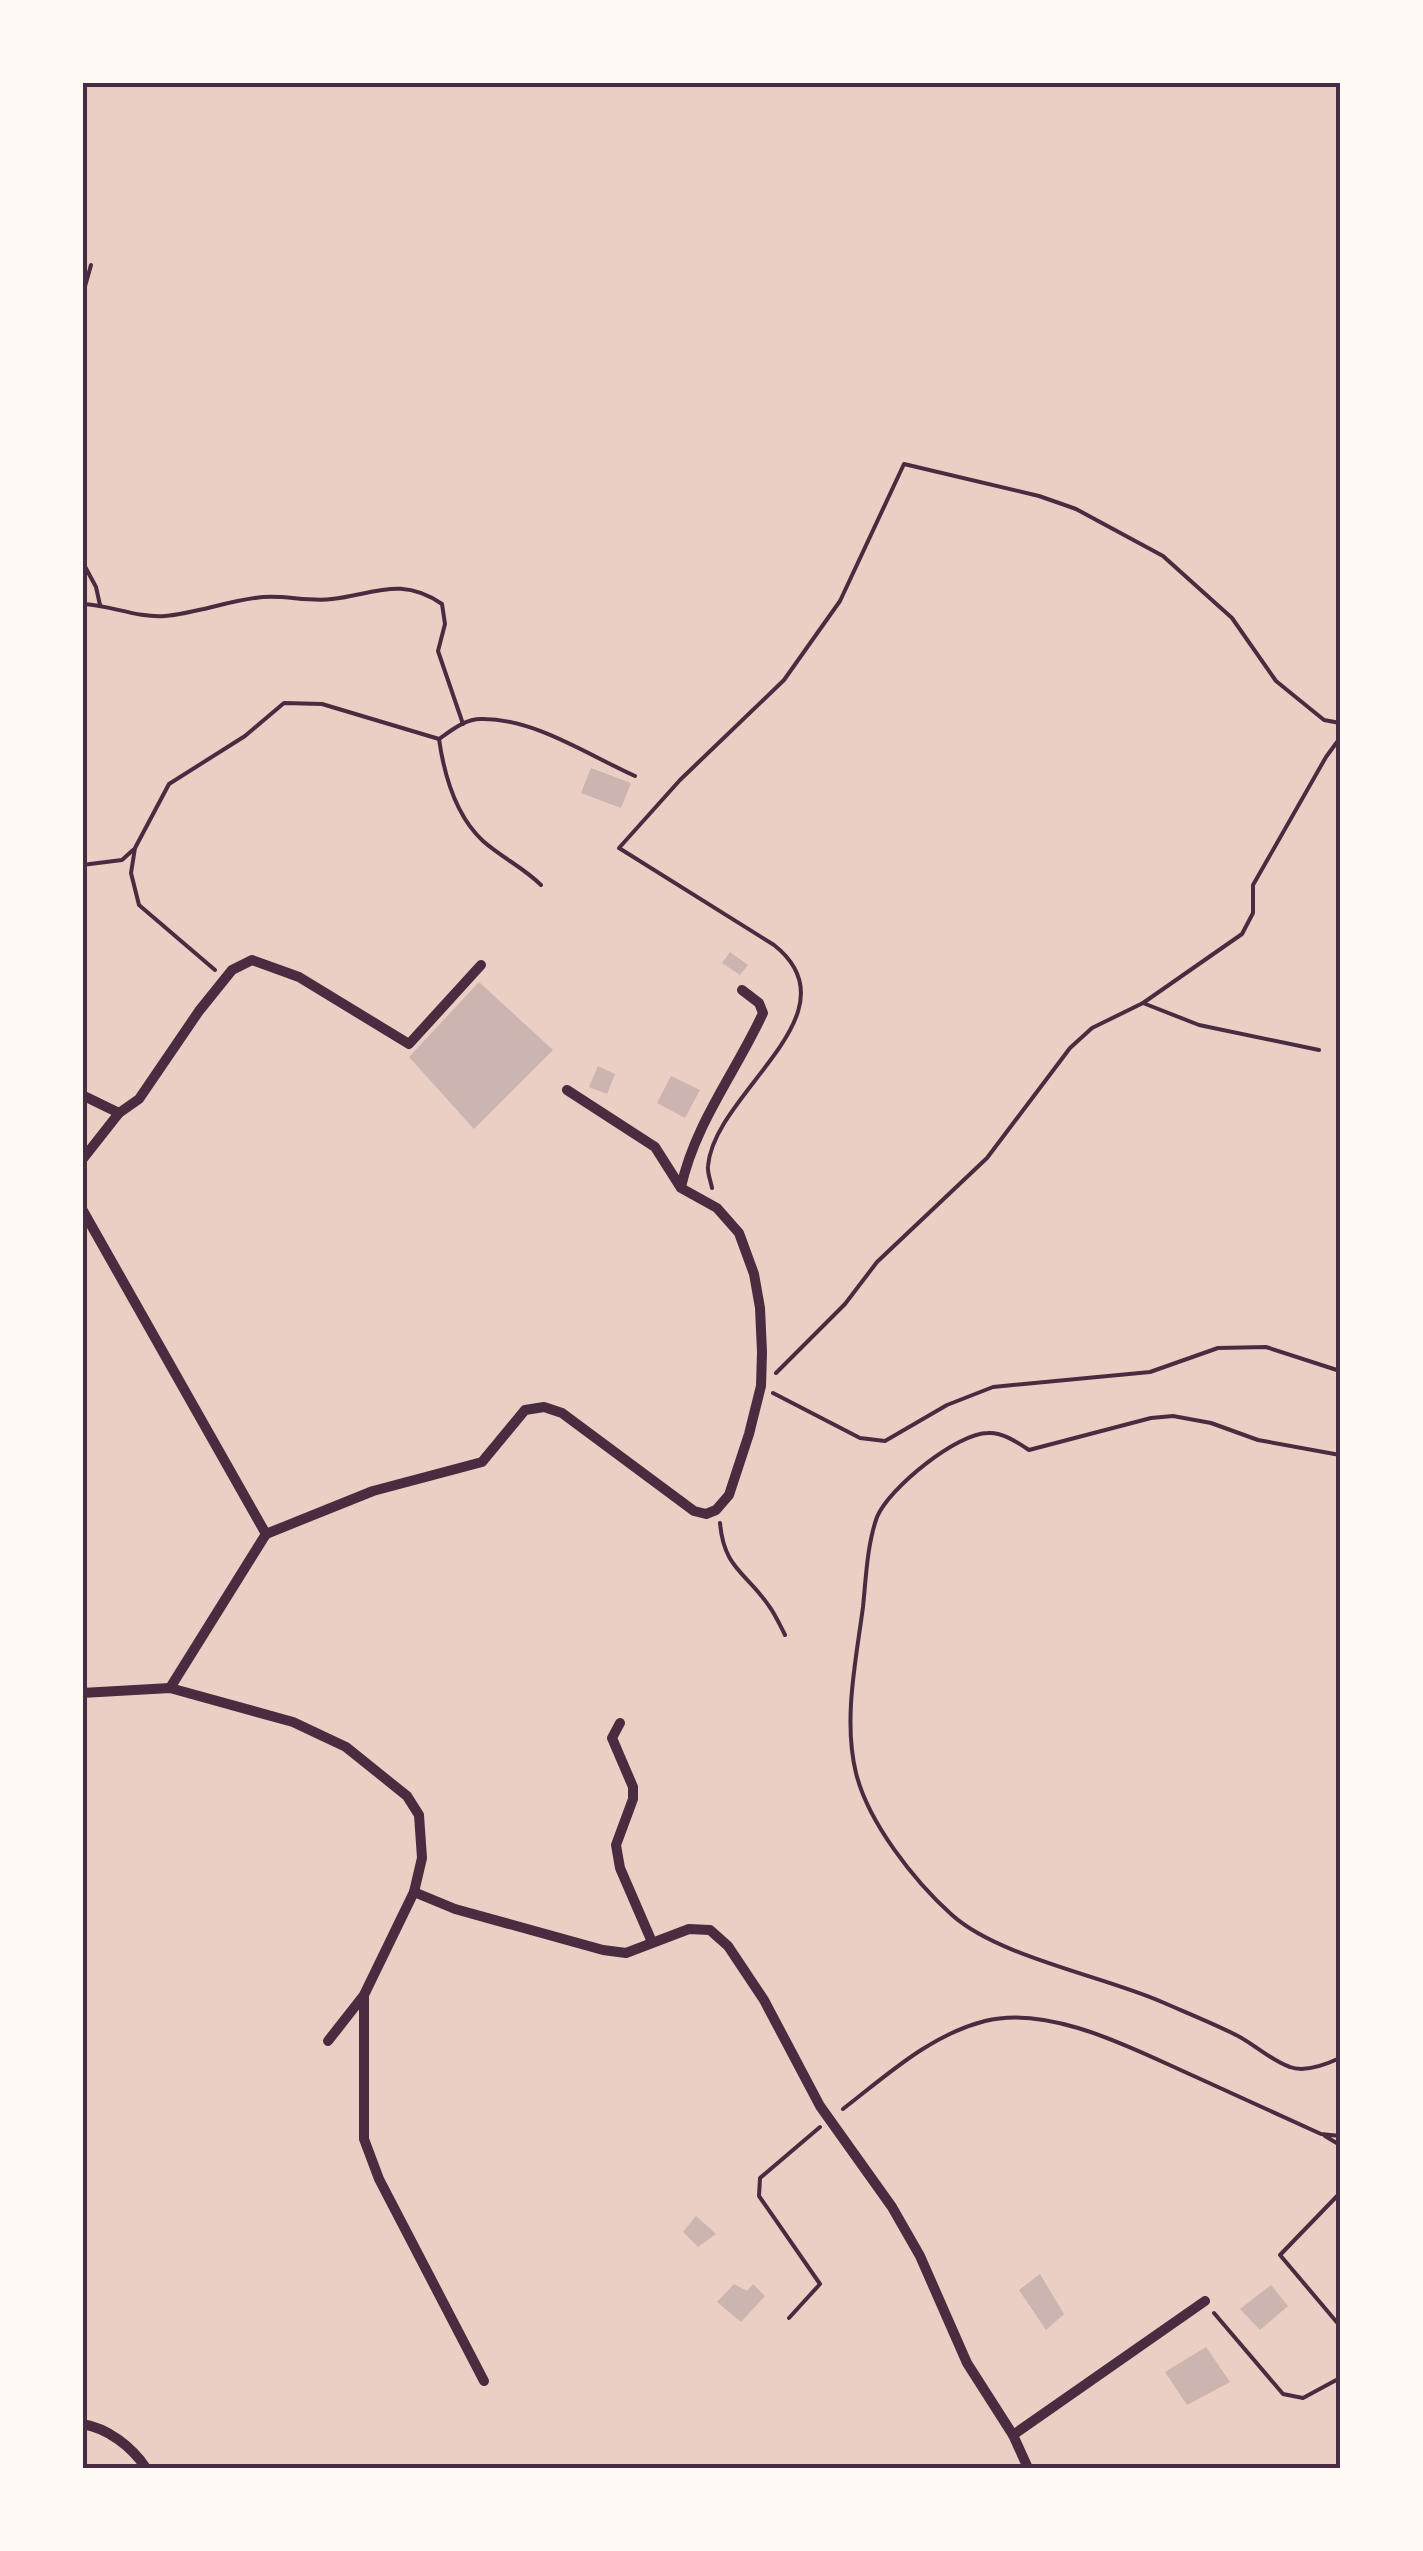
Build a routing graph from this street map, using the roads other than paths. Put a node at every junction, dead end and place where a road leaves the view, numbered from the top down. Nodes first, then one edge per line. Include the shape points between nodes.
1 (481, 965) dead end
2 (742, 990) dead end
3 (567, 1090) dead end
4 (82, 1096) edge
5 (119, 1114) junction
6 (82, 1160) edge
7 (681, 1188) junction
8 (82, 1209) edge
9 (266, 1534) junction
10 (170, 1688) junction
11 (82, 1692) edge
12 (620, 1723) dead end
13 (414, 1892) junction
14 (652, 1942) junction
15 (364, 1995) junction
16 (328, 2041) dead end
17 (1205, 2301) road end
18 (484, 2381) dead end
19 (82, 2424) edge
20 (1013, 2434) junction
21 (146, 2468) edge
22 (1028, 2468) edge

1 - 5 street via 409,1044 300,977 252,960 232,970 139,1100
2 - 7 street via 762,1013 688,1154
3 - 7 street via 655,1147
4 - 5 street
5 - 6 street
7 - 9 street via 717,1208 738,1233 760,1308 760,1386 750,1434 722,1504 706,1514 694,1511 562,1413 544,1407 525,1410 482,1462 373,1490
8 - 9 street
9 - 10 street
10 - 11 street
10 - 13 street via 293,1722 346,1747 380,1773 418,1815 422,1858
12 - 14 street via 612,1738 633,1799 616,1845
13 - 14 street via 603,1950 626,1953
13 - 15 street
14 - 20 street via 688,1929 710,1930 728,1946 829,2119 892,2207 967,2363
15 - 16 street
15 - 18 street via 364,2139
17 - 20 street
19 - 21 street via 134,2451
20 - 22 street

